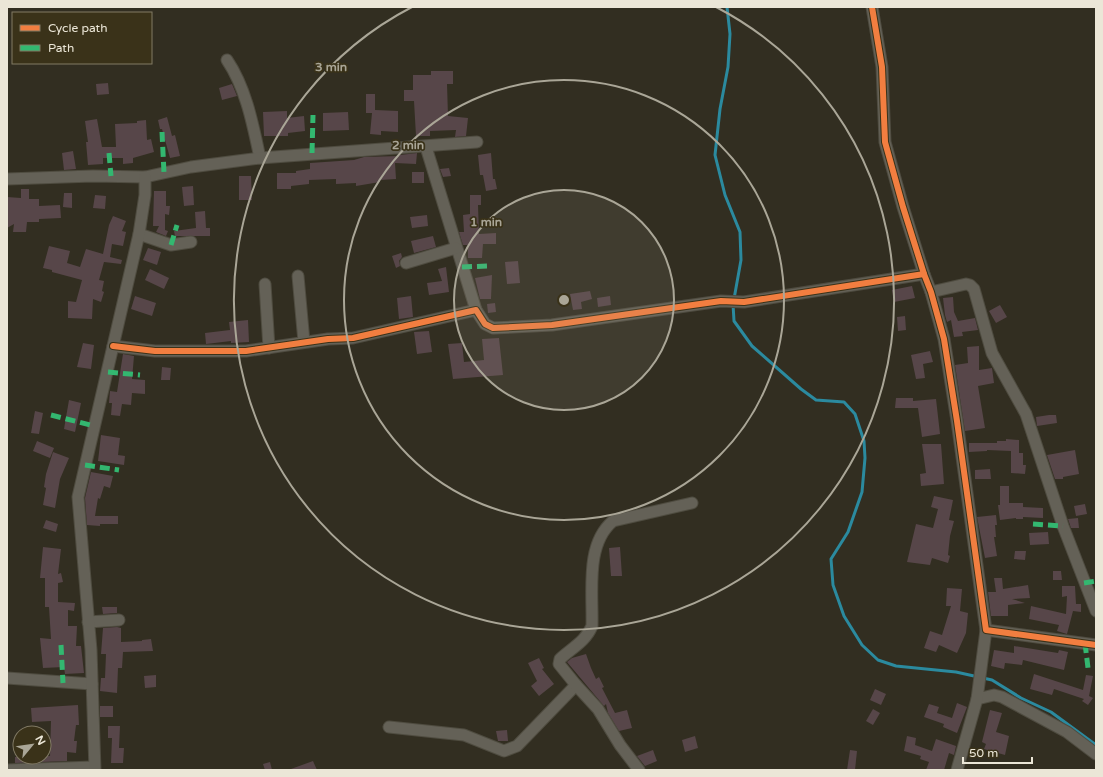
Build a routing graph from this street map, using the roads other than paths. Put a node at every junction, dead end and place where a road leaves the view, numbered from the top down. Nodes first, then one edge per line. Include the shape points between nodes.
1 (872, 7) edge
2 (226, 60) dead end
3 (477, 142) dead end
4 (426, 147) junction
5 (260, 158) junction
6 (145, 177) junction
7 (7, 179) edge
8 (139, 234) junction
9 (191, 242) dead end
10 (456, 248) junction
11 (406, 263) dead end
12 (924, 274) junction
13 (298, 276) dead end
14 (266, 284) dead end
15 (931, 292) junction
16 (476, 310) junction
17 (304, 342) junction
18 (113, 346) junction
19 (269, 348) junction
20 (692, 503) dead end
21 (1096, 611) edge
22 (119, 620) dead end
23 (88, 622) junction
24 (986, 630) junction
25 (1096, 645) edge
26 (7, 678) edge
27 (92, 684) junction
28 (576, 685) junction
29 (977, 695) junction
30 (389, 727) dead end
31 (1096, 754) edge
32 (95, 769) edge
33 (7, 770) edge
34 (639, 770) edge
35 (958, 770) edge

1 - 12 street via 882,67 885,142
2 - 5 street via 240,84
3 - 4 street
4 - 5 street
4 - 10 street
5 - 6 street via 191,167
6 - 7 street
6 - 8 street
8 - 9 street via 171,245
8 - 18 street
10 - 11 street
10 - 16 street
12 - 15 street
12 - 16 street via 744,302 721,301 552,324 493,328 485,324
13 - 17 street
14 - 19 street
15 - 21 street via 966,284 974,289 992,352 1029,420 1063,526
15 - 24 street via 950,373
16 - 17 street via 353,338
17 - 19 street
18 - 19 street via 155,350 246,351
18 - 23 street via 78,497
20 - 28 street via 613,521 604,528 595,548 592,626 589,634 560,659 560,664
22 - 23 street
23 - 27 street
24 - 25 street
24 - 29 street
26 - 27 street
27 - 32 street
28 - 30 street via 517,746 510,750 497,749 464,735
28 - 34 street via 598,709
29 - 31 street via 1002,697 1067,732
29 - 35 street
32 - 33 street

